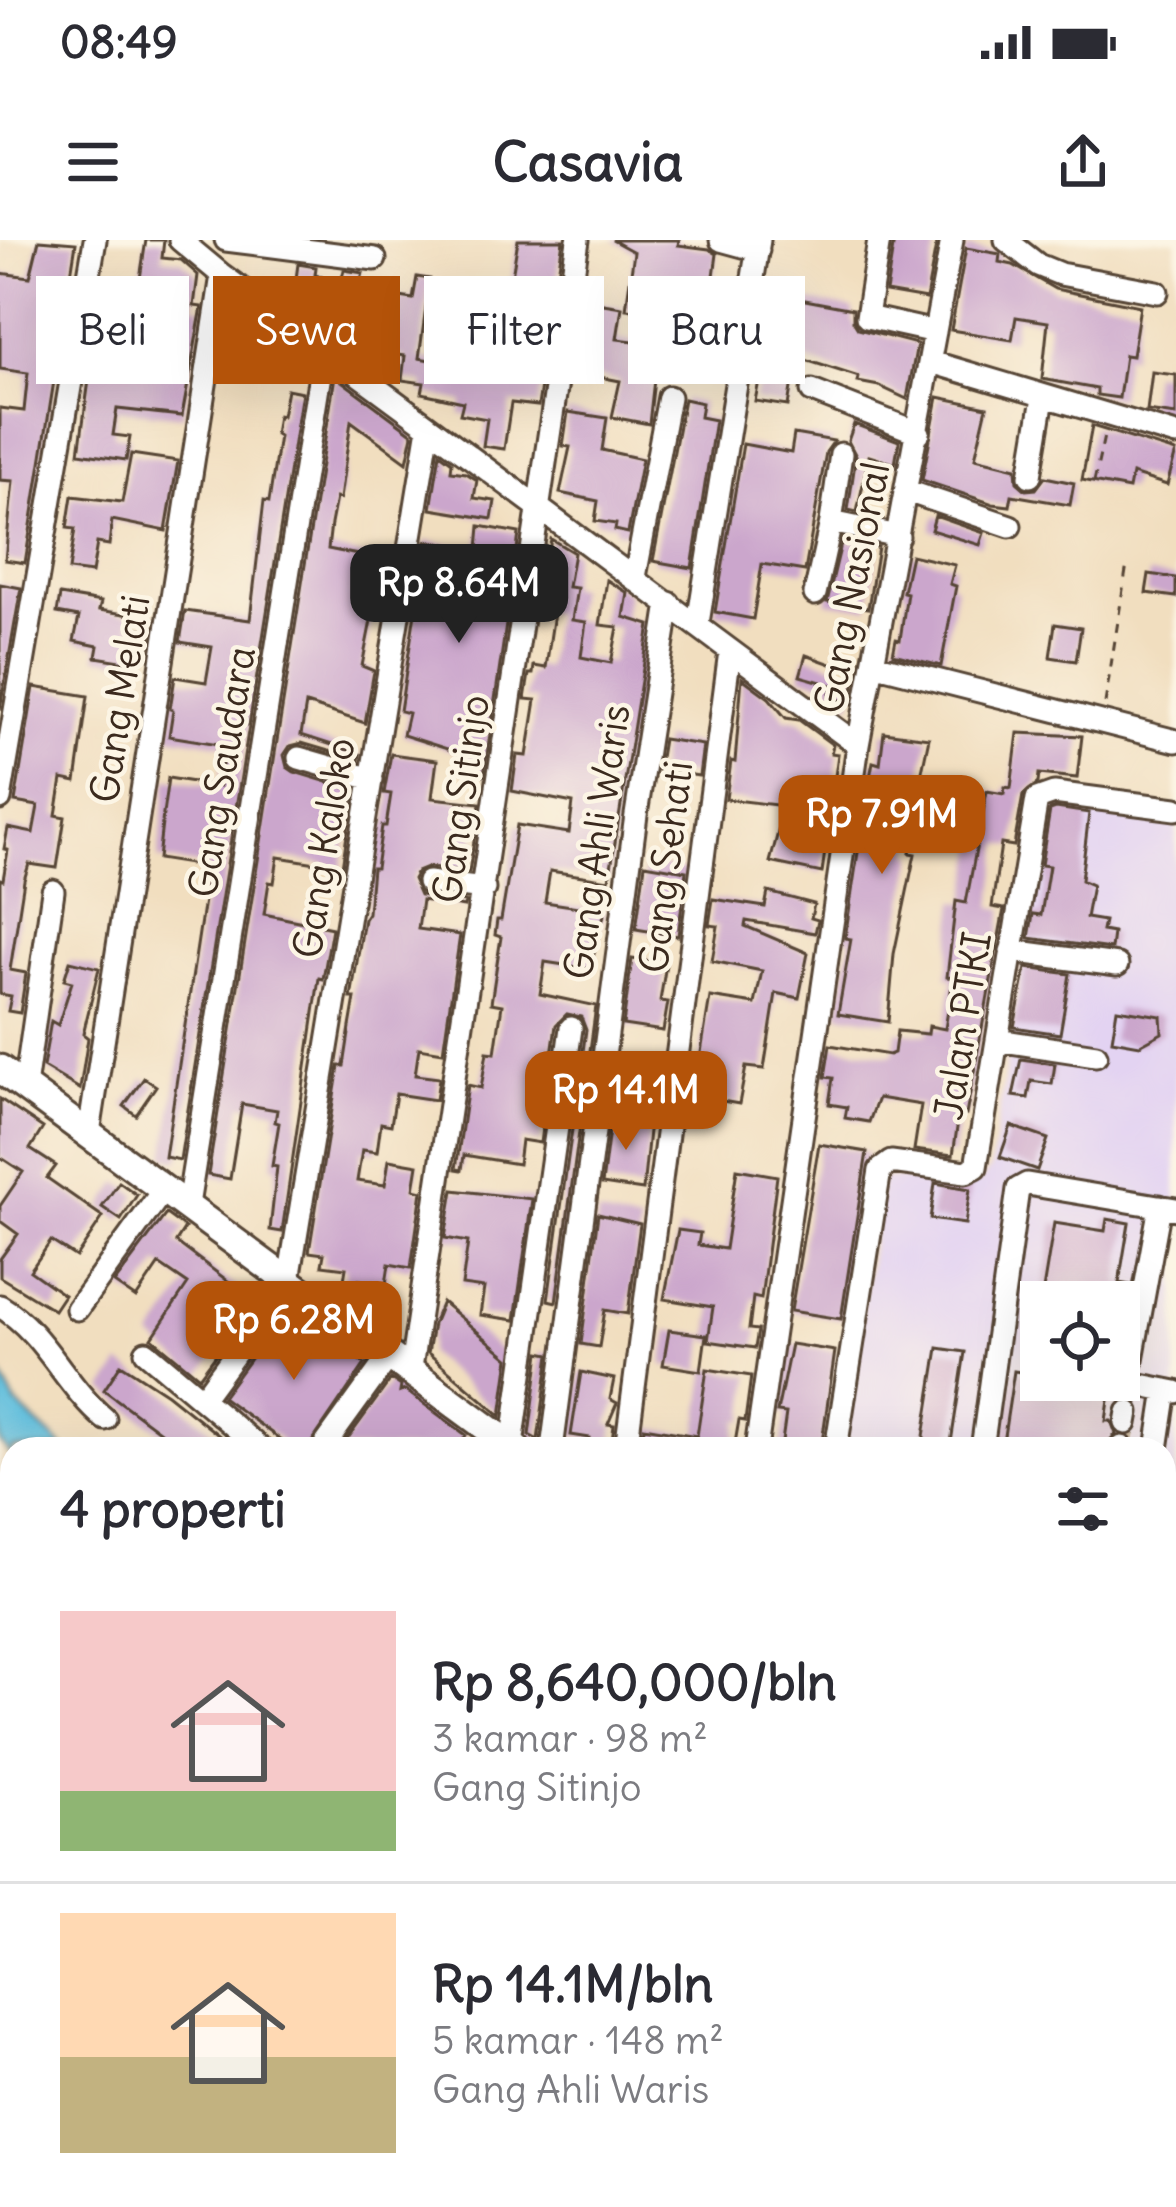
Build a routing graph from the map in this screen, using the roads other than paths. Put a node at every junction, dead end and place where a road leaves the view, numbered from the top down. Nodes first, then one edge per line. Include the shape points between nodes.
1 (95, 240) edge
2 (226, 240) edge
3 (578, 240) edge
4 (721, 240) edge
5 (879, 240) edge
6 (952, 240) edge
7 (1006, 240) edge
8 (187, 243) edge
9 (759, 245) edge
10 (375, 260) dead end
11 (222, 275) joint
12 (1157, 292) dead end
13 (935, 332) junction
14 (931, 362) junction
15 (318, 384) edge
16 (371, 384) edge
17 (812, 391) dead end
18 (669, 397) dead end
19 (1042, 398) junction
20 (429, 428) junction
21 (919, 434) junction
22 (1176, 435) edge
23 (841, 454) dead end
24 (1030, 476) dead end
25 (907, 491) junction
26 (538, 511) junction
27 (831, 522) junction
28 (1010, 526) dead end
29 (898, 536) junction
30 (635, 578) junction
31 (815, 594) dead end
32 (669, 602) junction
33 (698, 623) junction
34 (730, 651) junction
35 (873, 664) junction
36 (1176, 741) edge
37 (858, 746) junction
38 (299, 758) dead end
39 (372, 779) junction
40 (0, 799) edge
41 (1176, 809) edge
42 (428, 882) dead end
43 (484, 889) junction
44 (52, 891) dead end
45 (1011, 951) junction
46 (1117, 965) dead end
47 (571, 1028) dead end
48 (997, 1040) junction
49 (1096, 1055) dead end
50 (0, 1069) edge
51 (25, 1087) junction
52 (89, 1133) junction
53 (176, 1197) junction
54 (1168, 1207) edge
55 (289, 1280) junction
56 (0, 1306) edge
57 (77, 1309) dead end
58 (146, 1352) dead end
59 (401, 1362) junction
60 (1171, 1391) edge
61 (202, 1399) junction
62 (105, 1419) dead end
63 (247, 1437) edge
64 (333, 1437) edge
65 (501, 1437) edge
66 (515, 1437) edge
67 (554, 1437) edge
68 (628, 1437) edge
69 (758, 1437) edge
70 (838, 1437) edge
71 (984, 1437) edge
72 (1159, 1437) edge

1 - 40 street
2 - 10 street
3 - 26 street, Gang Sitinjo
4 - 9 street
5 - 13 street via 867,317
6 - 13 street, Gang Nasional
7 - 12 street via 1060,274
8 - 11 street
9 - 33 street
11 - 52 street, Gang Melati
13 - 14 street, Gang Nasional
14 - 19 street
14 - 21 street, Gang Nasional
15 - 53 street, Gang Saudara
16 - 20 street
17 - 21 street
18 - 30 street
19 - 22 street
19 - 24 street
20 - 26 street
20 - 39 street, Gang Kaloko
21 - 25 street, Gang Nasional
23 - 27 street
25 - 28 street
25 - 29 street, Gang Nasional
26 - 30 street
26 - 43 street, Gang Sitinjo
27 - 29 street
27 - 31 street
29 - 35 street, Gang Nasional
30 - 32 street
32 - 33 street
32 - 67 street, Gang Ahli Waris
33 - 34 street
34 - 37 street
34 - 68 street, Gang Sehati
35 - 36 street
35 - 37 street, Gang Nasional
37 - 69 street, Gang Nasional
38 - 39 street
39 - 55 street, Gang Kaloko
41 - 45 street, Jalan PTKI via 1054,794 1037,799
42 - 43 street
43 - 59 street, Gang Sitinjo
44 - 51 street
45 - 46 street
45 - 48 street, Jalan PTKI
47 - 66 street
48 - 49 street
48 - 70 street, Jalan PTKI via 973,1171 891,1162 880,1170
50 - 51 main road
51 - 52 main road
52 - 53 main road
53 - 55 main road
53 - 57 street
54 - 60 street via 1130,1376
54 - 71 street via 1027,1184 1018,1190
55 - 59 main road
55 - 61 street
56 - 62 street
58 - 61 street
59 - 64 street
59 - 65 main road
60 - 72 street
61 - 63 street

